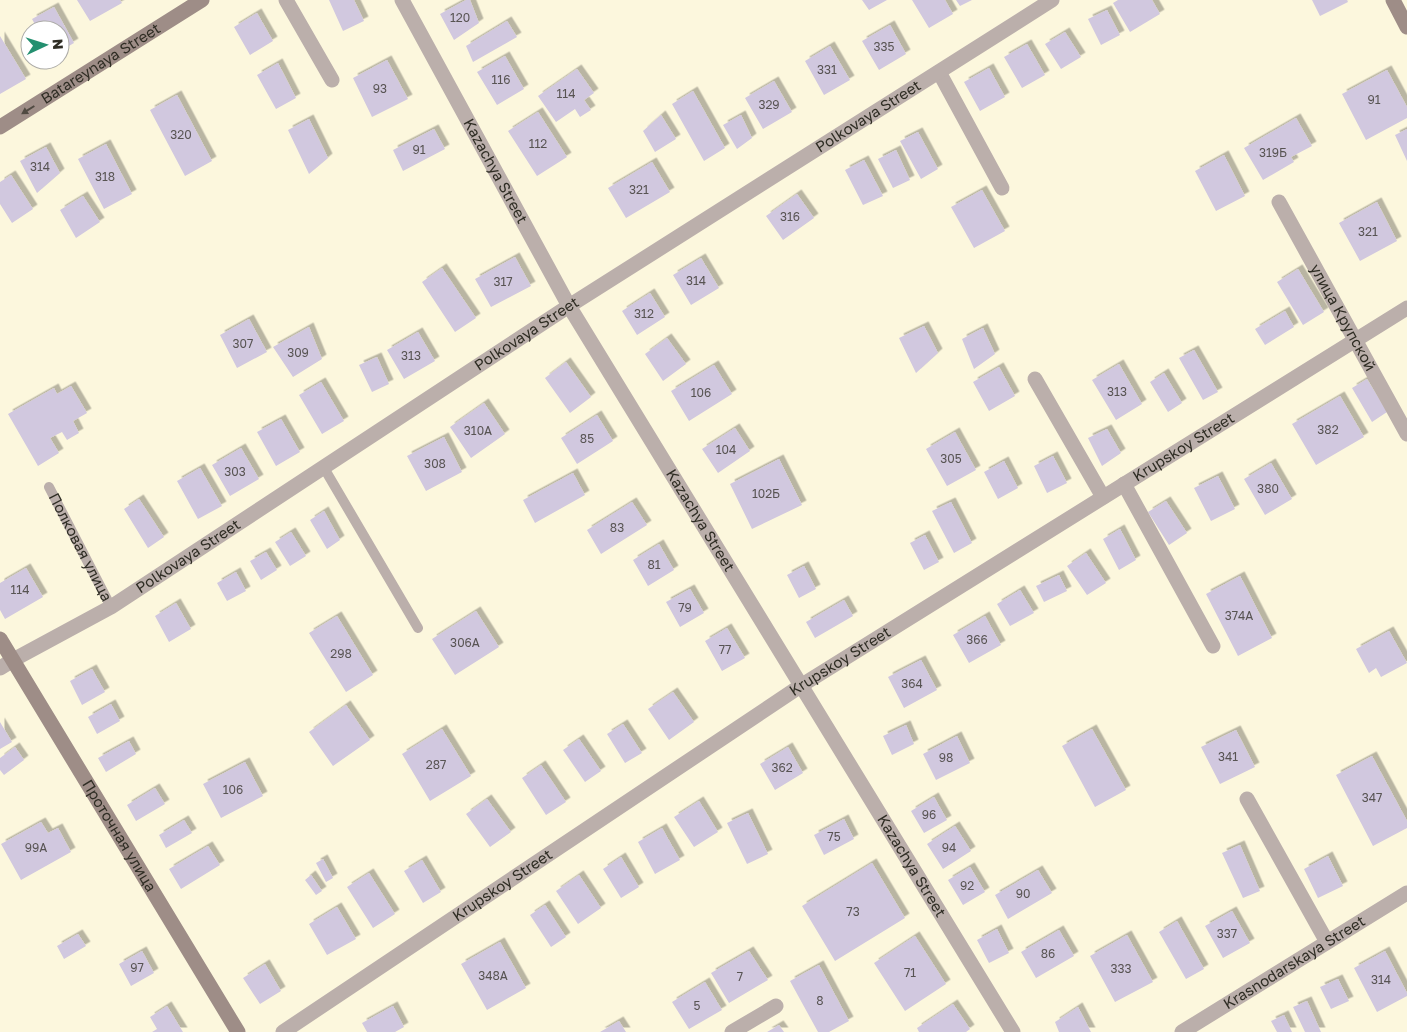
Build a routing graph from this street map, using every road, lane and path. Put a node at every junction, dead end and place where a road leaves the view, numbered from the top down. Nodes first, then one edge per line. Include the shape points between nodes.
1 (202, 0) edge
2 (286, 0) edge
3 (402, 0) edge
4 (1052, 0) edge
5 (1393, 0) edge
6 (1407, 27) edge
7 (939, 72) junction
8 (332, 80) dead end
9 (0, 127) edge
10 (1002, 188) dead end
11 (1279, 202) dead end
12 (569, 306) junction
13 (1407, 308) edge
14 (1355, 340) junction
15 (1035, 379) dead end
16 (1407, 434) edge
17 (324, 468) junction
18 (1124, 484) junction
19 (49, 487) dead end
20 (1104, 497) junction
21 (111, 608) junction
22 (418, 628) dead end
23 (0, 639) edge
24 (1213, 646) dead end
25 (6, 664) edge
26 (802, 685) junction
27 (1246, 799) dead end
28 (1407, 893) edge
29 (1327, 942) junction
30 (776, 1006) dead end
31 (238, 1032) edge
32 (283, 1032) edge
33 (732, 1032) edge
34 (1013, 1032) edge
35 (1182, 1032) edge

1 -> 9 street, Batareynaya Street
2 - 8 street
3 - 12 street, Kazachya Street
4 - 7 street, Polkovaya Street
5 - 6 street
7 - 10 street
7 - 12 street, Polkovaya Street
11 - 14 street, улица Крупской
12 - 17 street, Polkovaya Street
12 - 26 street, Kazachya Street
13 - 14 street, Krupskoy Street
14 - 16 street, улица Крупской
14 - 18 street, Krupskoy Street
15 - 20 street
17 - 21 street, Polkovaya Street
17 - 22 lane
18 - 20 street, Krupskoy Street
18 - 24 street
19 - 21 lane, Полковая улица
20 - 26 street, Krupskoy Street
21 - 25 street, Polkovaya Street
23 - 25 street, Проточная улица
25 - 31 street, Проточная улица
26 - 32 street, Krupskoy Street
26 - 34 street, Kazachya Street
27 - 29 street
28 - 29 street, Krasnodarskaya Street
29 - 35 street, Krasnodarskaya Street
30 - 33 street

